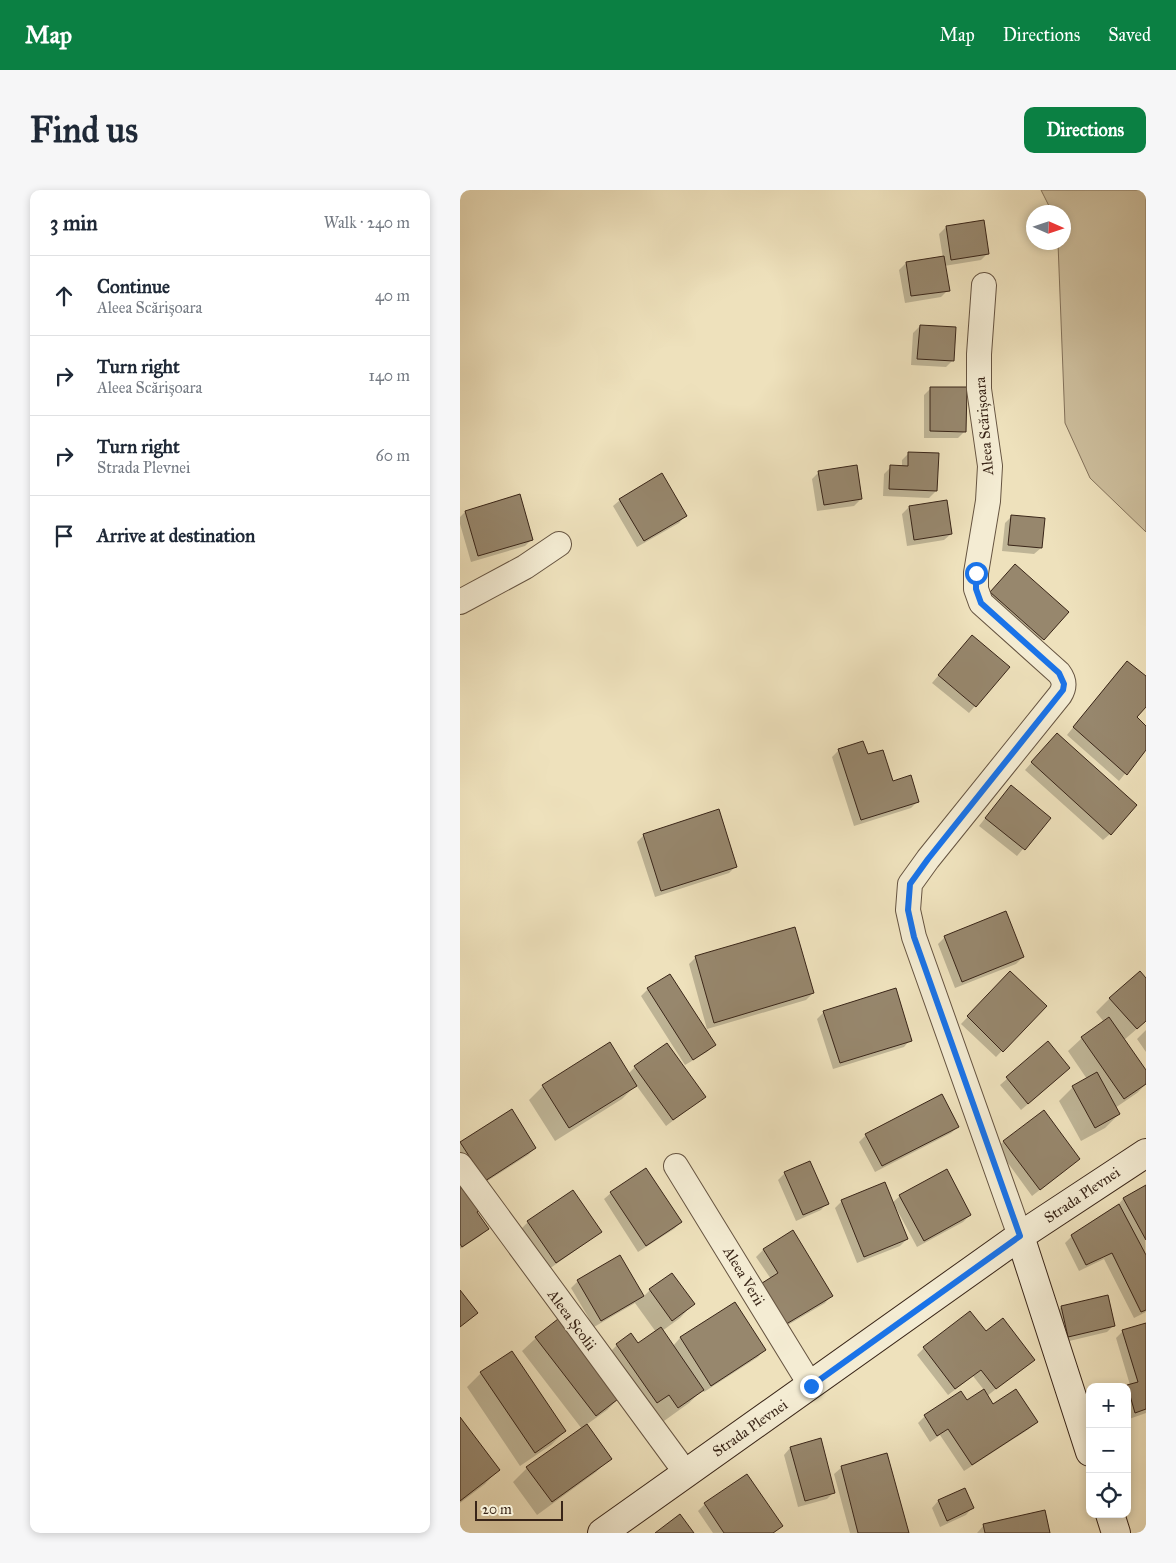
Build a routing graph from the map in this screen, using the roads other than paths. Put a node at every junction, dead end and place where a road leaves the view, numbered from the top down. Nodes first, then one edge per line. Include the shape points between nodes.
1 (984, 285) dead end
2 (559, 544) dead end
3 (460, 602) edge
4 (1146, 1153) edge
5 (460, 1165) edge
6 (676, 1166) dead end
7 (1020, 1236) junction
8 (811, 1386) junction
9 (1086, 1440) edge
10 (686, 1473) junction
11 (1111, 1518) edge
12 (602, 1533) edge
13 (1116, 1533) edge

1 - 7 street, Aleea Scărișoara via 979,389 990,466 976,589 981,603 1059,673 1064,684 1060,695 910,884 908,910 914,937
2 - 3 street via 525,567
4 - 7 main road, Strada Plevnei
5 - 10 street, Aleea Școlii
6 - 8 street, Aleea Verii
7 - 8 main road, Strada Plevnei
7 - 9 main road
8 - 10 main road, Strada Plevnei
10 - 12 main road, Strada Plevnei
11 - 13 main road

